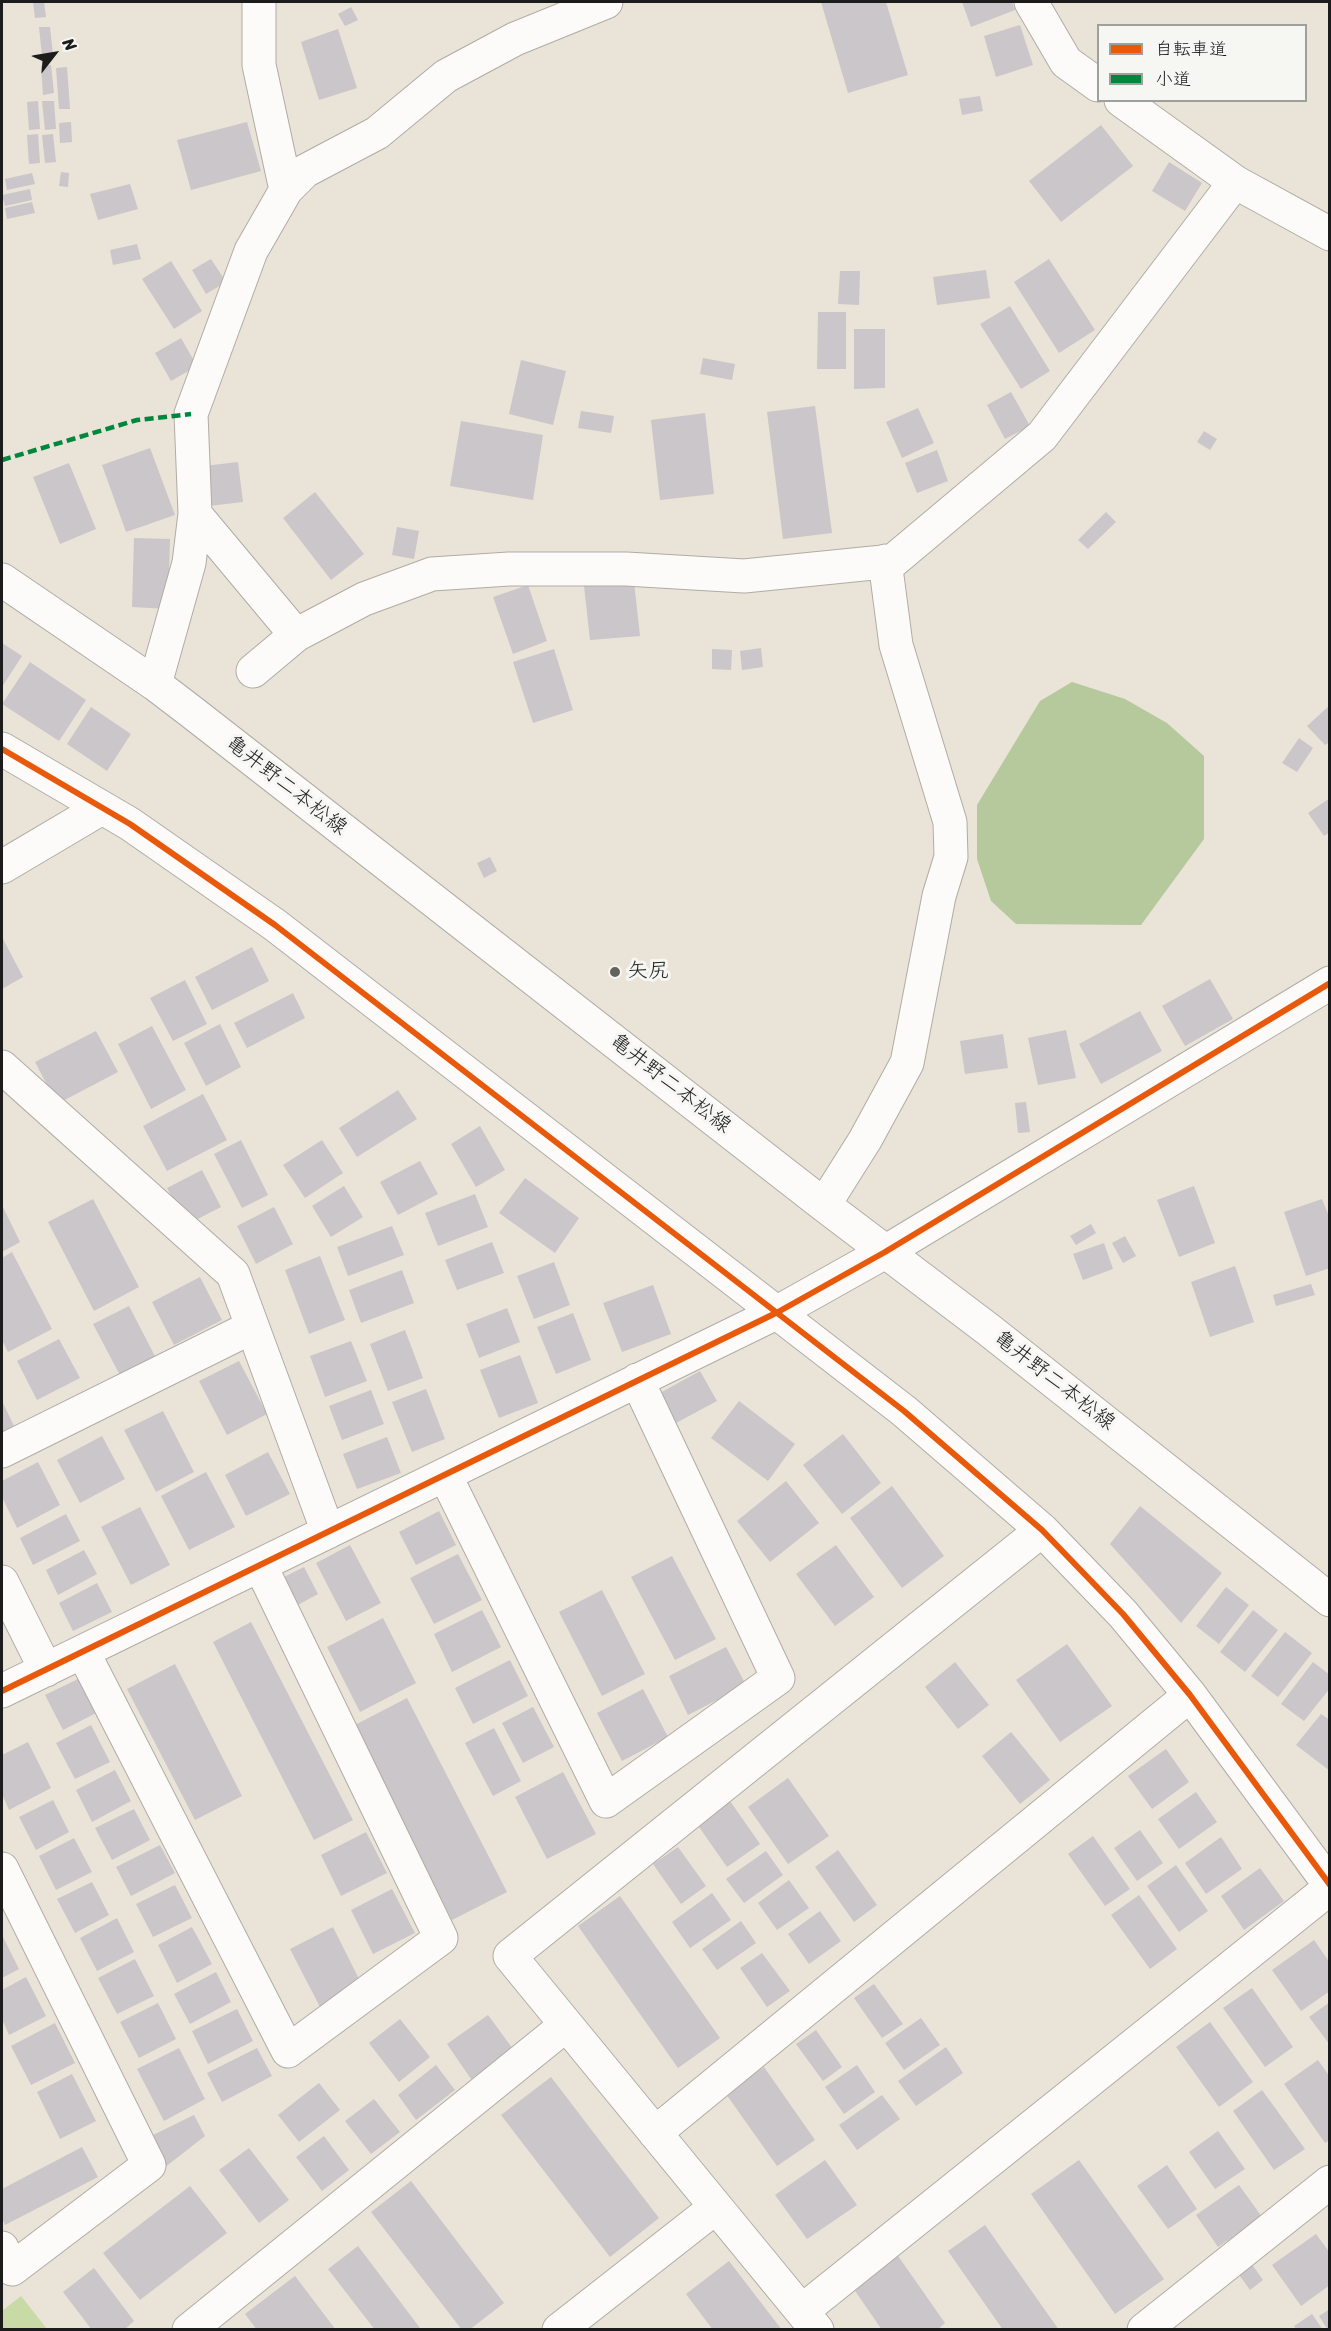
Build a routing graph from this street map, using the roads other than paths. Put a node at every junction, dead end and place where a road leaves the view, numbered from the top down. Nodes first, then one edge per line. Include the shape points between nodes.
1 (259, 2) edge
2 (606, 2) edge
3 (1032, 2) edge
4 (1097, 83) edge
5 (1124, 102) edge
6 (1235, 182) junction
7 (286, 190) junction
8 (1329, 234) edge
9 (195, 514) junction
10 (885, 561) junction
11 (2, 580) edge
12 (296, 635) junction
13 (253, 670) dead end
14 (155, 684) junction
15 (2, 749) edge
16 (100, 809) junction
17 (2, 867) edge
18 (1329, 983) edge
19 (2, 1067) edge
20 (824, 1205) junction
21 (885, 1252) junction
22 (778, 1312) junction
23 (252, 1326) junction
24 (637, 1380) junction
25 (2, 1451) edge
26 (445, 1475) junction
27 (1042, 1530) junction
28 (328, 1532) junction
29 (260, 1565) junction
30 (2, 1582) edge
31 (1329, 1600) edge
32 (83, 1652) junction
33 (46, 1670) junction
34 (2, 1691) edge
35 (1190, 1695) junction
36 (2, 1869) edge
37 (1329, 1886) edge
38 (566, 2025) junction
39 (655, 2133) junction
40 (1329, 2182) edge
41 (716, 2206) junction
42 (2, 2248) edge
43 (810, 2320) edge
44 (189, 2330) edge
45 (559, 2330) edge
46 (1144, 2330) edge

1 - 7 street via 259,65
2 - 7 street via 515,39 446,76 377,133 305,171
3 - 4 street via 1066,62
5 - 6 street
6 - 8 street
6 - 10 street via 1042,436 893,561
7 - 9 street via 251,251 190,414
9 - 12 street
9 - 14 street via 189,563
10 - 12 street via 744,576 626,568 432,574 364,599
10 - 20 street via 896,645 950,822 951,857 939,896 907,1063
11 - 14 street, 亀井野二本松線
12 - 13 street
14 - 20 street, 亀井野二本松線
15 - 16 street
16 - 17 street
16 - 22 street via 130,824 276,925
18 - 21 street
19 - 23 street via 233,1274
20 - 21 street, 亀井野二本松線
21 - 22 street
21 - 31 street, 亀井野二本松線
22 - 24 street
22 - 27 street via 904,1411
23 - 25 street
23 - 28 street
24 - 26 street
24 - 26 street via 778,1678 606,1801
26 - 28 street
27 - 35 street via 1123,1614
27 - 38 street via 510,1956
28 - 29 street
29 - 32 street
29 - 32 street via 441,1938 288,2051
30 - 33 street
32 - 33 street
33 - 34 street
35 - 37 street
35 - 39 street
36 - 42 street via 149,2165 12,2269
37 - 43 street
38 - 39 street
38 - 44 street
39 - 41 street
40 - 46 street
41 - 43 street
41 - 45 street

